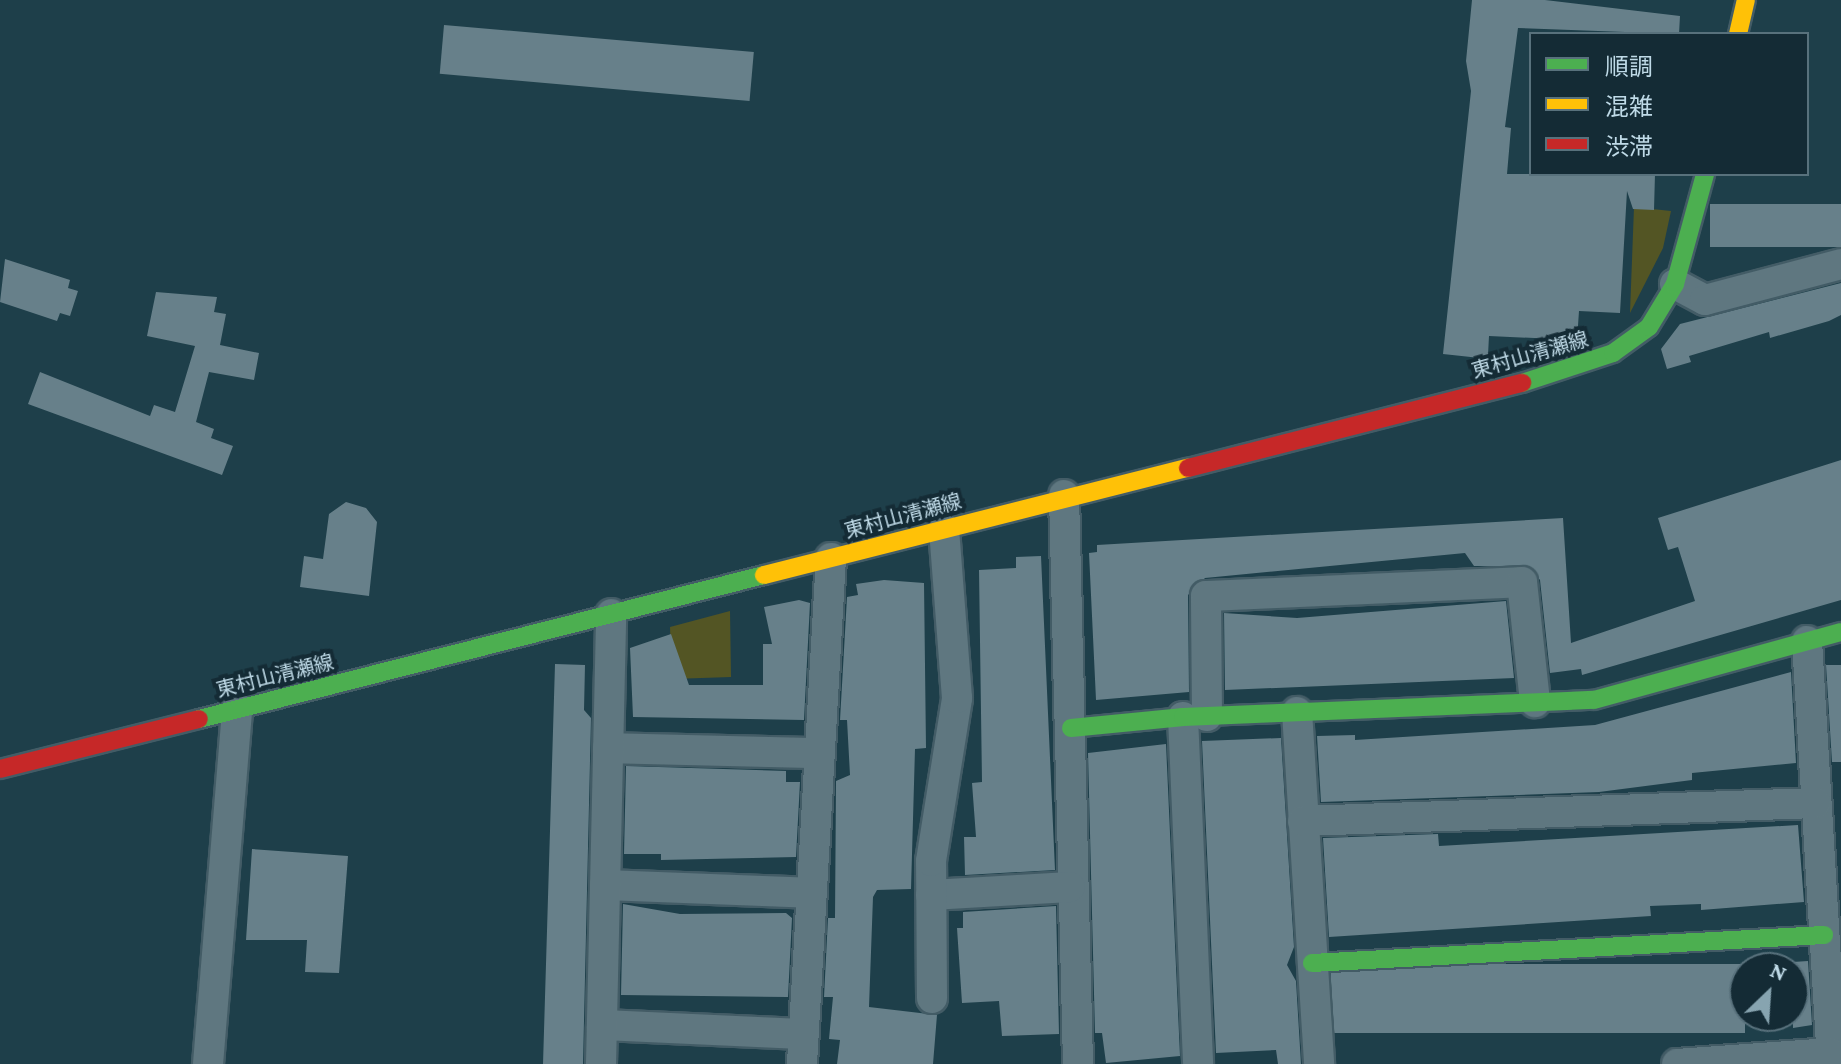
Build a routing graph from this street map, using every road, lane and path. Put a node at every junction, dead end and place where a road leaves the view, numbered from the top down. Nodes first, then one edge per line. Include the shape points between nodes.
1 (1746, 0) edge
2 (1738, 32) edge
3 (1704, 176) edge
4 (1841, 264) edge
5 (1675, 284) junction
6 (1064, 495) junction
7 (944, 528) junction
8 (831, 558) junction
9 (611, 614) junction
10 (1841, 632) edge
11 (1807, 641) junction
12 (1535, 702) junction
13 (237, 708) junction
14 (1297, 712) junction
15 (1195, 716) junction
16 (1071, 728) junction
17 (608, 748) junction
18 (816, 753) junction
19 (0, 769) edge
20 (1816, 803) junction
21 (1303, 821) junction
22 (605, 885) junction
23 (1070, 887) junction
24 (809, 893) junction
25 (931, 895) junction
26 (1824, 935) junction
27 (1312, 963) junction
28 (932, 998) dead end
29 (602, 1025) junction
30 (803, 1034) junction
31 (1832, 1058) edge
32 (208, 1064) edge
33 (601, 1064) edge
34 (802, 1064) edge
35 (1078, 1064) edge
36 (1198, 1064) edge
37 (1319, 1064) edge
38 (1677, 1064) edge

1 - 2 main road
3 - 5 main road, 東村山清瀬線
4 - 5 street via 1705,300
5 - 6 main road, 東村山清瀬線 via 1649,327 1613,353 1561,373
6 - 7 main road, 東村山清瀬線
6 - 16 street
7 - 8 main road, 東村山清瀬線
7 - 25 street via 957,698
8 - 9 main road, 東村山清瀬線
8 - 18 street
9 - 13 main road, 東村山清瀬線
9 - 17 street
10 - 11 main road
11 - 12 main road via 1594,700
11 - 20 street
12 - 14 main road
12 - 15 street via 1522,582 1206,596
13 - 19 main road, 東村山清瀬線
13 - 32 street
14 - 15 main road
14 - 21 street
15 - 16 main road
15 - 36 street
16 - 23 street
17 - 18 street
17 - 22 street
18 - 24 street
20 - 21 street
20 - 26 street
21 - 27 street
22 - 24 street
22 - 29 street
23 - 25 street
23 - 35 street
24 - 30 street
25 - 28 street
26 - 27 main road
26 - 31 street
27 - 37 street
29 - 30 street
29 - 33 street
30 - 34 street
31 - 38 street

